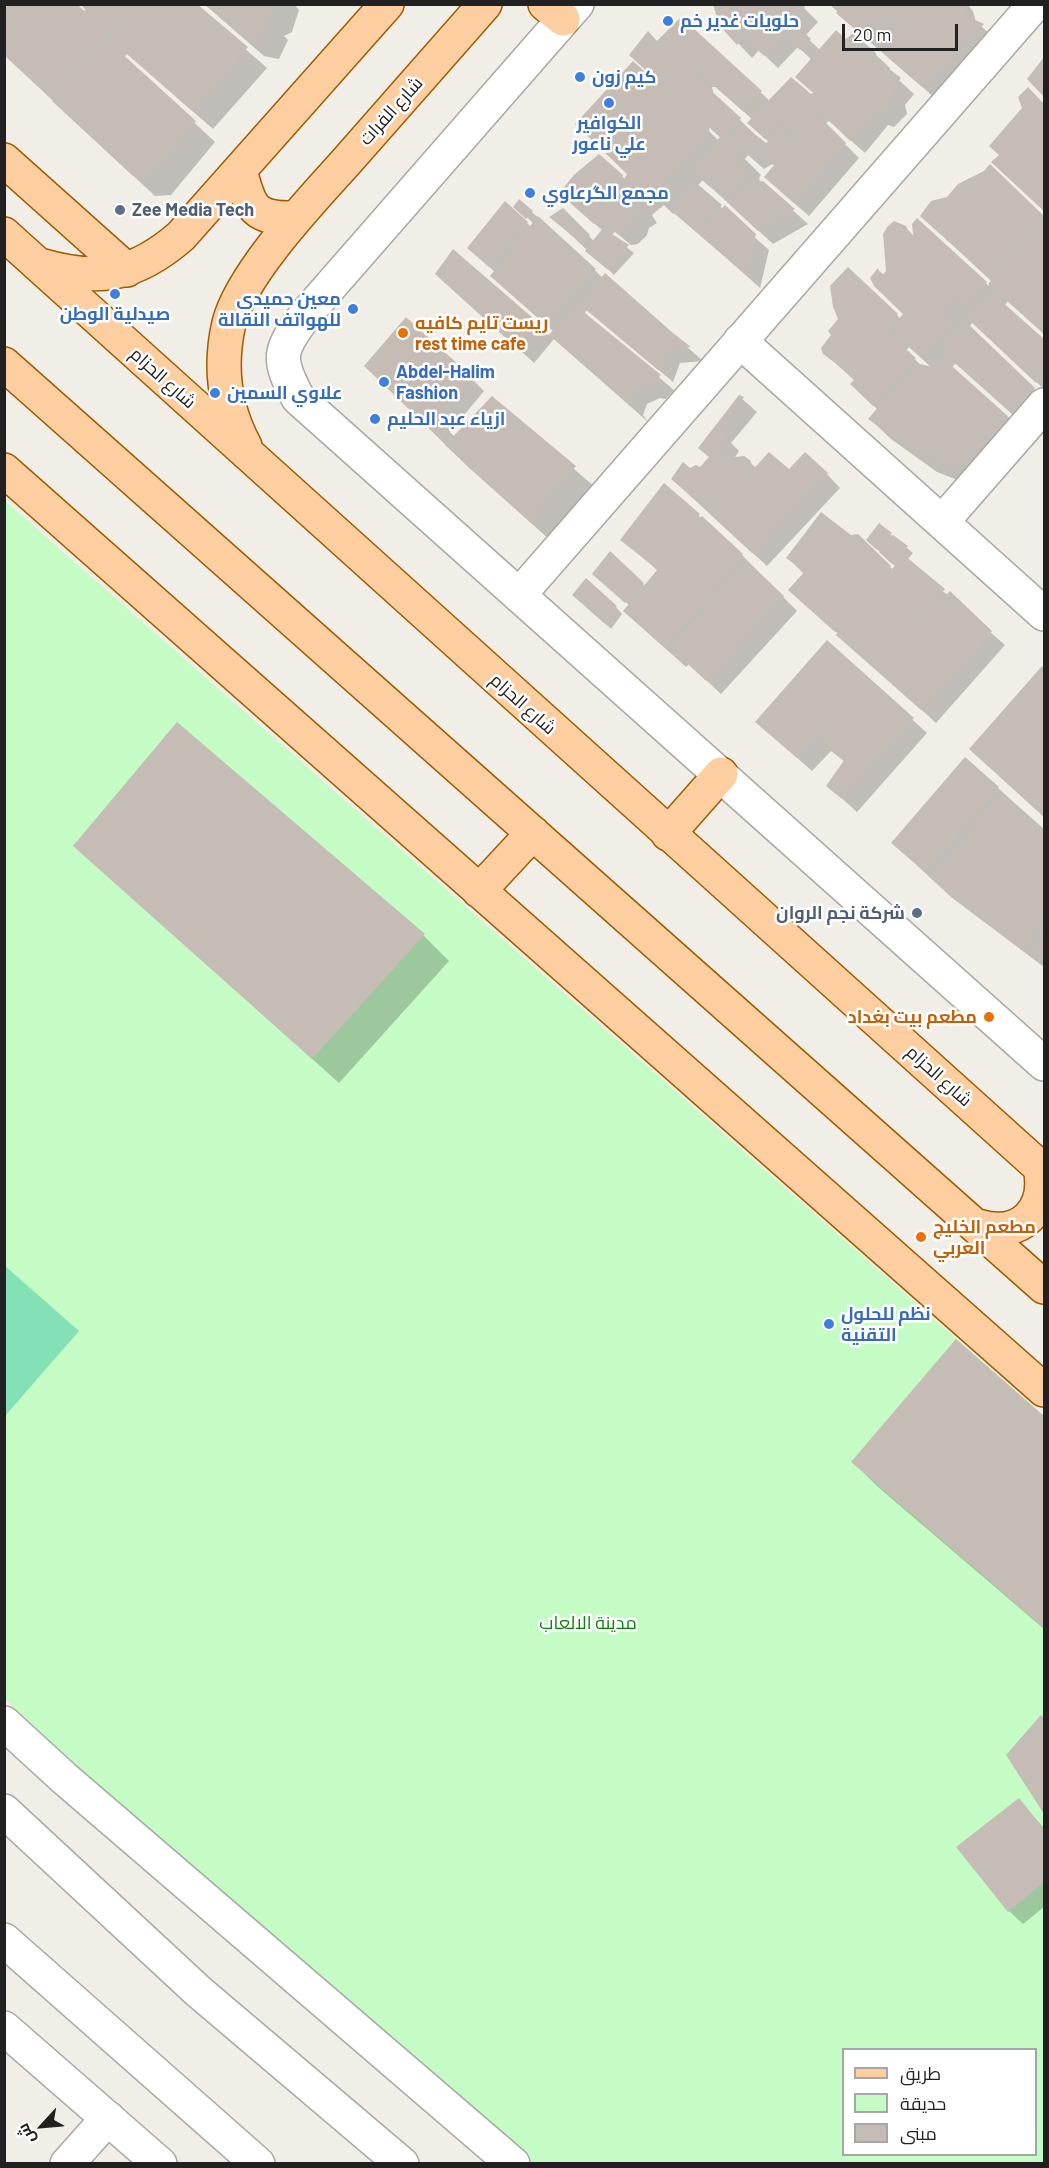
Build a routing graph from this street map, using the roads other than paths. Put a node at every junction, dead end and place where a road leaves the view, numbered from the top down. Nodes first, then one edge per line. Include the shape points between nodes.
1 (387, 4) edge
2 (485, 4) edge
3 (1028, 7) edge
4 (562, 9) edge
5 (4, 160) edge
6 (240, 170) junction
7 (296, 218) junction
8 (4, 234) edge
9 (38, 264) junction
10 (128, 270) junction
11 (740, 341) junction
12 (4, 364) edge
13 (1044, 405) edge
14 (250, 456) junction
15 (4, 470) edge
16 (942, 522) junction
17 (520, 594) junction
18 (1044, 614) edge
19 (721, 774) junction
20 (532, 833) junction
21 (668, 834) junction
22 (479, 891) junction
23 (1044, 1064) edge
24 (1042, 1169) edge
25 (978, 1226) junction
26 (1044, 1287) edge
27 (1044, 1389) edge
28 (4, 1723) edge
29 (4, 1811) edge
30 (4, 1940) edge
31 (4, 2028) edge
32 (108, 2118) junction
33 (67, 2163) edge
34 (159, 2163) edge
35 (258, 2163) edge
36 (402, 2163) edge
37 (513, 2163) edge

1 - 6 main road
2 - 7 main road, شارع الفرات
3 - 11 street
4 - 17 street via 306,314 281,357 298,398
5 - 10 main road
6 - 7 main road via 254,208 271,219
6 - 10 main road via 181,236 157,257
7 - 14 main road, شارع الفرات via 243,289 230,321 223,356 225,391 233,425
8 - 9 main road, شارع الحزام
9 - 10 main road via 77,274
9 - 14 main road, شارع الحزام
11 - 16 street
11 - 17 street
12 - 20 main road
13 - 16 street
14 - 21 main road, شارع الحزام
15 - 22 main road
16 - 18 street
17 - 19 street
19 - 21 main road
19 - 23 street
20 - 22 main road
20 - 25 main road
21 - 24 main road, شارع الحزام
22 - 27 main road
24 - 25 main road via 1042,1194 1029,1218 1005,1230
25 - 26 main road
28 - 37 street
29 - 36 street via 198,1991
30 - 35 street
31 - 32 street
32 - 33 street
32 - 34 street

